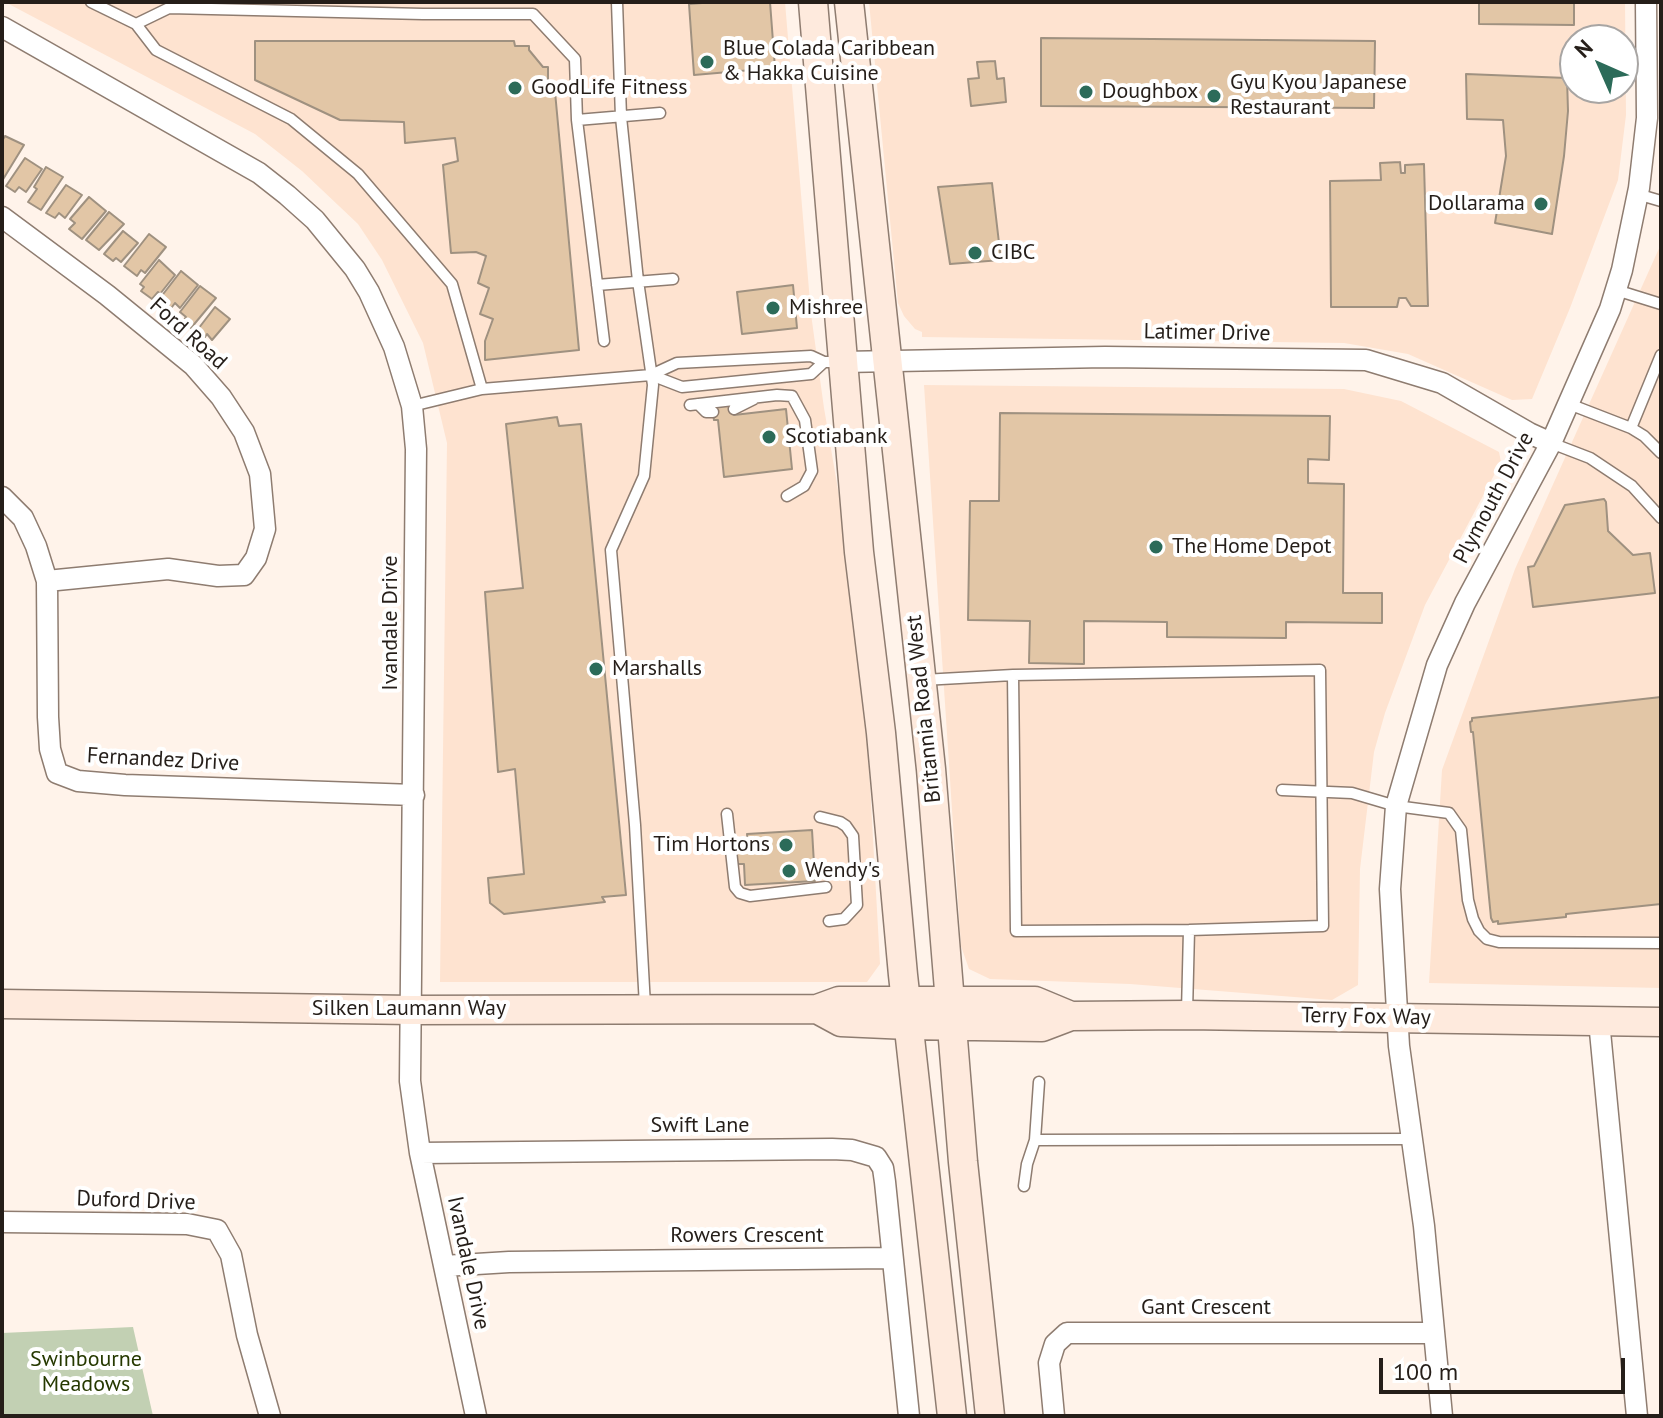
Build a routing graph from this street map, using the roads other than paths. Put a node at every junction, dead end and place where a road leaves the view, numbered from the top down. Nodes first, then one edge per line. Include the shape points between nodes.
1 (91, 2) edge
2 (617, 2) edge
3 (813, 2) edge
4 (849, 2) edge
5 (1646, 2) edge
6 (136, 24) junction
7 (2, 27) edge
8 (660, 113) dead end
9 (621, 117) junction
10 (577, 120) junction
11 (1637, 194) junction
12 (1661, 201) edge
13 (2, 217) edge
14 (673, 279) dead end
15 (638, 281) junction
16 (597, 285) junction
17 (1616, 290) junction
18 (1661, 304) edge
19 (604, 341) dead end
20 (1661, 355) edge
21 (886, 360) junction
22 (834, 362) junction
23 (651, 375) junction
24 (482, 389) junction
25 (756, 398) junction
26 (1569, 404) junction
27 (412, 406) junction
28 (734, 409) dead end
29 (713, 412) dead end
30 (1631, 428) junction
31 (1551, 443) junction
32 (1661, 453) edge
33 (787, 496) dead end
34 (2, 497) edge
35 (1661, 518) edge
36 (47, 581) junction
37 (1013, 675) junction
38 (921, 680) junction
39 (1282, 790) dead end
40 (1321, 792) junction
41 (414, 795) junction
42 (1396, 806) junction
43 (727, 814) dead end
44 (820, 817) dead end
45 (826, 887) dead end
46 (829, 921) dead end
47 (1189, 930) junction
48 (1661, 943) edge
49 (2, 1004) edge
50 (645, 1008) junction
51 (412, 1010) junction
52 (951, 1013) junction
53 (907, 1014) junction
54 (1187, 1015) junction
55 (1398, 1016) junction
56 (1599, 1021) junction
57 (1661, 1022) edge
58 (1039, 1082) dead end
59 (1412, 1139) junction
60 (1035, 1140) junction
61 (420, 1153) junction
62 (1024, 1186) dead end
63 (2, 1222) edge
64 (891, 1258) junction
65 (444, 1266) junction
66 (1434, 1333) junction
67 (270, 1416) edge
68 (476, 1416) edge
69 (909, 1416) edge
70 (952, 1416) edge
71 (990, 1416) edge
72 (1054, 1416) edge
73 (1442, 1416) edge
74 (1637, 1416) edge

1 - 6 lane
2 - 9 lane
3 - 22 main road, Britannia Road West
4 - 21 main road, Britannia Road West
5 - 11 street, Plymouth Drive via 1647,118
6 - 10 lane via 169,8 533,14 575,59
6 - 24 lane via 156,50 291,119 358,174 452,284
7 - 27 street, Ivandale Drive via 259,173 315,220 369,292
8 - 9 lane
9 - 10 lane
9 - 15 lane
10 - 16 lane
11 - 12 lane
11 - 17 street, Plymouth Drive
13 - 36 street, Ford Road via 193,365 244,432 260,474 265,529 244,575 168,569
14 - 15 lane
15 - 16 lane
15 - 23 lane
16 - 19 lane
17 - 18 lane
17 - 26 street, Plymouth Drive
20 - 30 lane
21 - 22 street, Latimer Drive
21 - 31 street, Latimer Drive via 1366,360 1442,383
21 - 38 main road, Britannia Road West
22 - 23 lane via 811,356 677,363
22 - 23 lane via 811,374 682,387
22 - 53 main road, Britannia Road West via 881,733
23 - 24 lane
23 - 50 lane via 644,476 611,550
24 - 27 lane
25 - 28 lane
25 - 29 lane via 694,405
25 - 33 lane via 792,396 805,420 812,471 804,486
26 - 30 lane
26 - 31 street, Plymouth Drive
27 - 41 street, Ivandale Drive
30 - 32 lane
31 - 35 lane via 1590,458 1632,486
31 - 42 street, Plymouth Drive via 1437,665
34 - 36 street, Fernandez Drive via 23,518
36 - 41 street, Fernandez Drive via 48,717 57,773 78,781 125,785
37 - 38 lane
37 - 40 lane via 1320,670
37 - 47 lane via 1016,931
38 - 52 main road, Britannia Road West
39 - 40 lane
40 - 42 lane via 1352,793
40 - 47 lane via 1323,926
41 - 51 street, Ivandale Drive
42 - 48 lane via 1449,813 1456,819 1471,910 1487,939
42 - 55 street, Plymouth Drive via 1390,889
43 - 45 lane via 740,893
44 - 46 lane via 840,822 853,836 857,905 844,919
47 - 54 lane
49 - 51 main road, Silken Laumann Way
50 - 51 main road, Silken Laumann Way
50 - 53 main road, Silken Laumann Way via 817,1009 839,1001
51 - 61 street, Ivandale Drive via 410,1081
52 - 53 main road, Silken Laumann Way
52 - 54 main road, Terry Fox Way via 1042,1027 1071,1016
52 - 71 main road, Britannia Road West
53 - 70 main road, Britannia Road West
54 - 55 main road, Terry Fox Way
55 - 56 main road, Terry Fox Way
55 - 59 street, Plymouth Drive
56 - 57 main road, Terry Fox Way
56 - 74 street
58 - 60 lane
59 - 60 lane
59 - 66 street, Plymouth Drive
60 - 62 lane
61 - 64 street, Swift Lane via 852,1150 876,1157 883,1168
61 - 65 street, Ivandale Drive
63 - 67 street, Duford Drive via 187,1224 217,1230 231,1255
64 - 65 street, Rowers Crescent
64 - 69 street
65 - 68 street, Ivandale Drive
66 - 72 street, Gant Crescent via 1067,1333 1055,1344 1049,1363
66 - 73 street, Plymouth Drive

